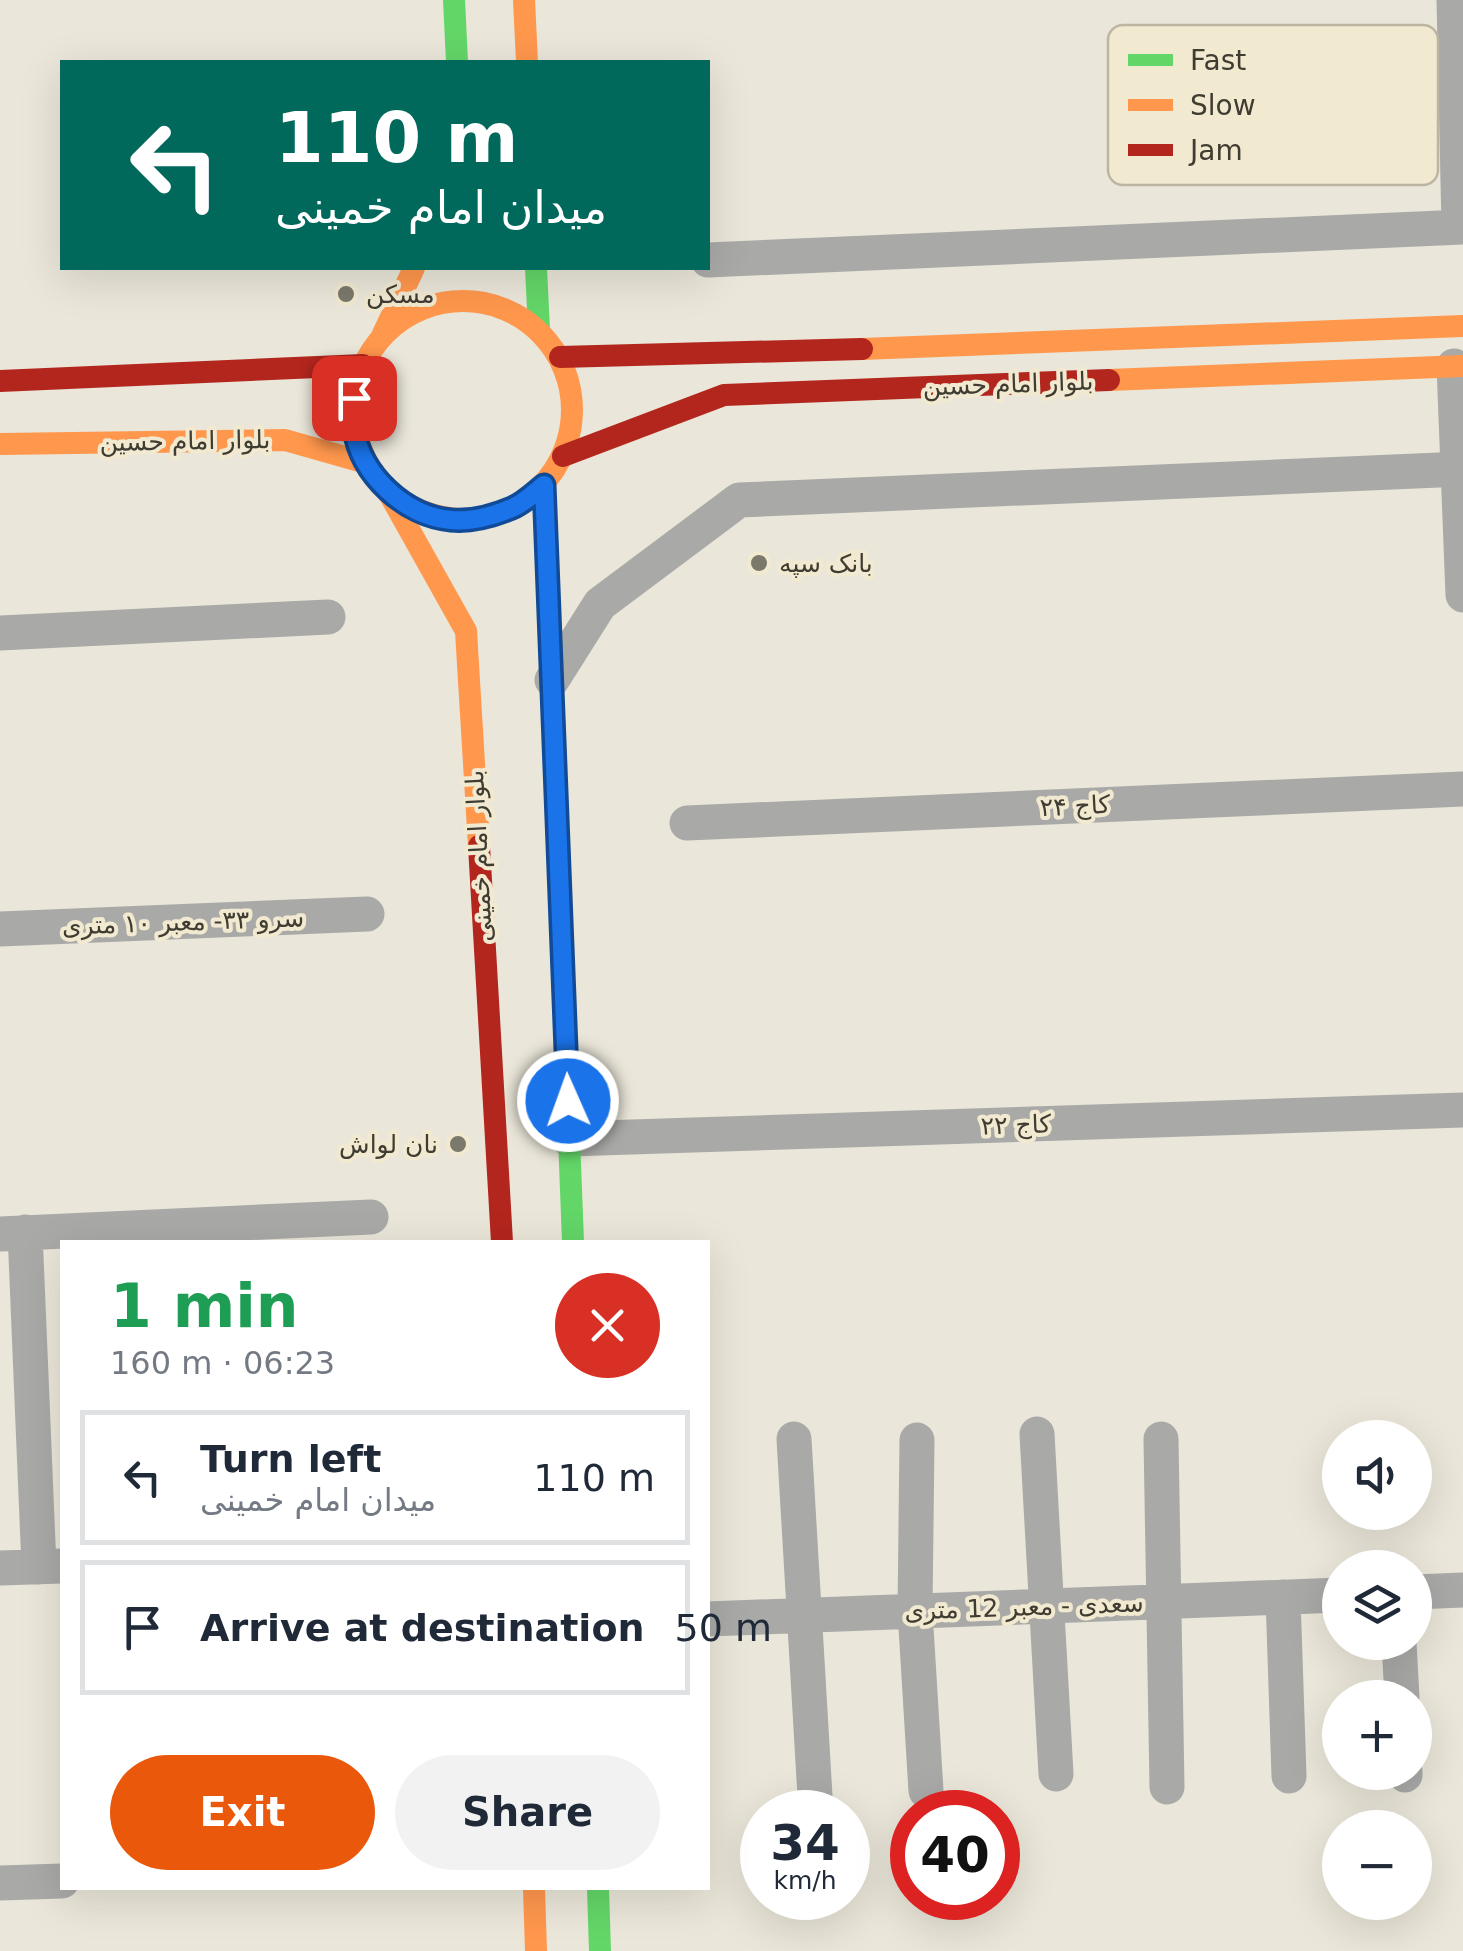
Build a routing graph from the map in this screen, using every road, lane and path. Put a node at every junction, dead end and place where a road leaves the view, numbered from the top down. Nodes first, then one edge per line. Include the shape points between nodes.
1 (454, 0) edge
2 (524, 0) edge
3 (1454, 0) edge
4 (457, 60) edge
5 (527, 60) edge
6 (1461, 227) edge
7 (710, 260) edge
8 (413, 270) edge
9 (536, 270) edge
10 (1463, 326) edge
11 (539, 330) junction
12 (382, 336) junction
13 (560, 357) junction
14 (363, 365) junction
15 (1459, 366) edge
16 (0, 381) edge
17 (0, 444) edge
18 (563, 456) junction
19 (366, 463) junction
20 (1460, 469) edge
21 (544, 485) junction
22 (386, 490) junction
23 (1463, 595) edge
24 (328, 617) dead end
25 (0, 633) edge
26 (552, 680) junction
27 (1463, 789) edge
28 (687, 823) dead end
29 (367, 914) dead end
30 (0, 929) edge
31 (1463, 1110) edge
32 (569, 1139) junction
33 (371, 1217) dead end
34 (12, 1233) edge
35 (502, 1240) edge
36 (573, 1240) edge
37 (1037, 1434) dead end
38 (794, 1439) dead end
39 (1160, 1439) dead end
40 (917, 1440) dead end
41 (51, 1566) edge
42 (0, 1568) edge
43 (1463, 1590) edge
44 (1432, 1591) edge
45 (1322, 1596) edge
46 (1283, 1597) junction
47 (1162, 1602) junction
48 (1047, 1606) junction
49 (914, 1611) junction
50 (804, 1616) junction
51 (710, 1619) edge
52 (1056, 1774) dead end
53 (1289, 1776) dead end
54 (1167, 1787) dead end
55 (815, 1790) edge
56 (926, 1790) edge
57 (60, 1881) edge
58 (0, 1883) edge
59 (534, 1890) edge
60 (598, 1890) edge
61 (536, 1951) edge
62 (600, 1951) edge

1 - 4 street
2 - 5 street
3 - 6 street
6 - 7 street
8 - 12 street
9 - 11 street
10 - 13 street, بلوار امام حسین
11 - 12 street via 510,310 477,301 442,302 409,314
11 - 13 street
12 - 14 street
13 - 18 street via 572,389 573,423
14 - 16 street
14 - 19 street via 354,431
15 - 18 street, بلوار امام حسین via 724,395
15 - 20 street
17 - 19 street, بلوار امام حسین via 285,440
18 - 21 street
19 - 22 street
20 - 23 street
20 - 26 street via 740,500 600,604
21 - 22 street via 517,506 484,518 449,520 416,510
21 - 26 street
22 - 35 street, بلوار امام خمینی via 466,631
24 - 25 street
26 - 32 street
27 - 28 street, کاج ۲۴
29 - 30 street, سرو ۳۳- معبر ۱۰ متری
31 - 32 street, کاج ۲۲
32 - 36 street
33 - 34 street
34 - 41 street
37 - 48 street
38 - 50 street
39 - 47 street
40 - 49 street
41 - 42 street
43 - 44 street
45 - 46 street, سعدی - معبر 12 متری
46 - 47 street, سعدی - معبر 12 متری
46 - 53 street
47 - 48 street, سعدی - معبر 12 متری
47 - 54 street
48 - 49 street, سعدی - معبر 12 متری
48 - 52 street
49 - 50 street, سعدی - معبر 12 متری
49 - 56 street
50 - 51 street, سعدی - معبر 12 متری
50 - 55 street
57 - 58 street
59 - 61 street
60 - 62 street

